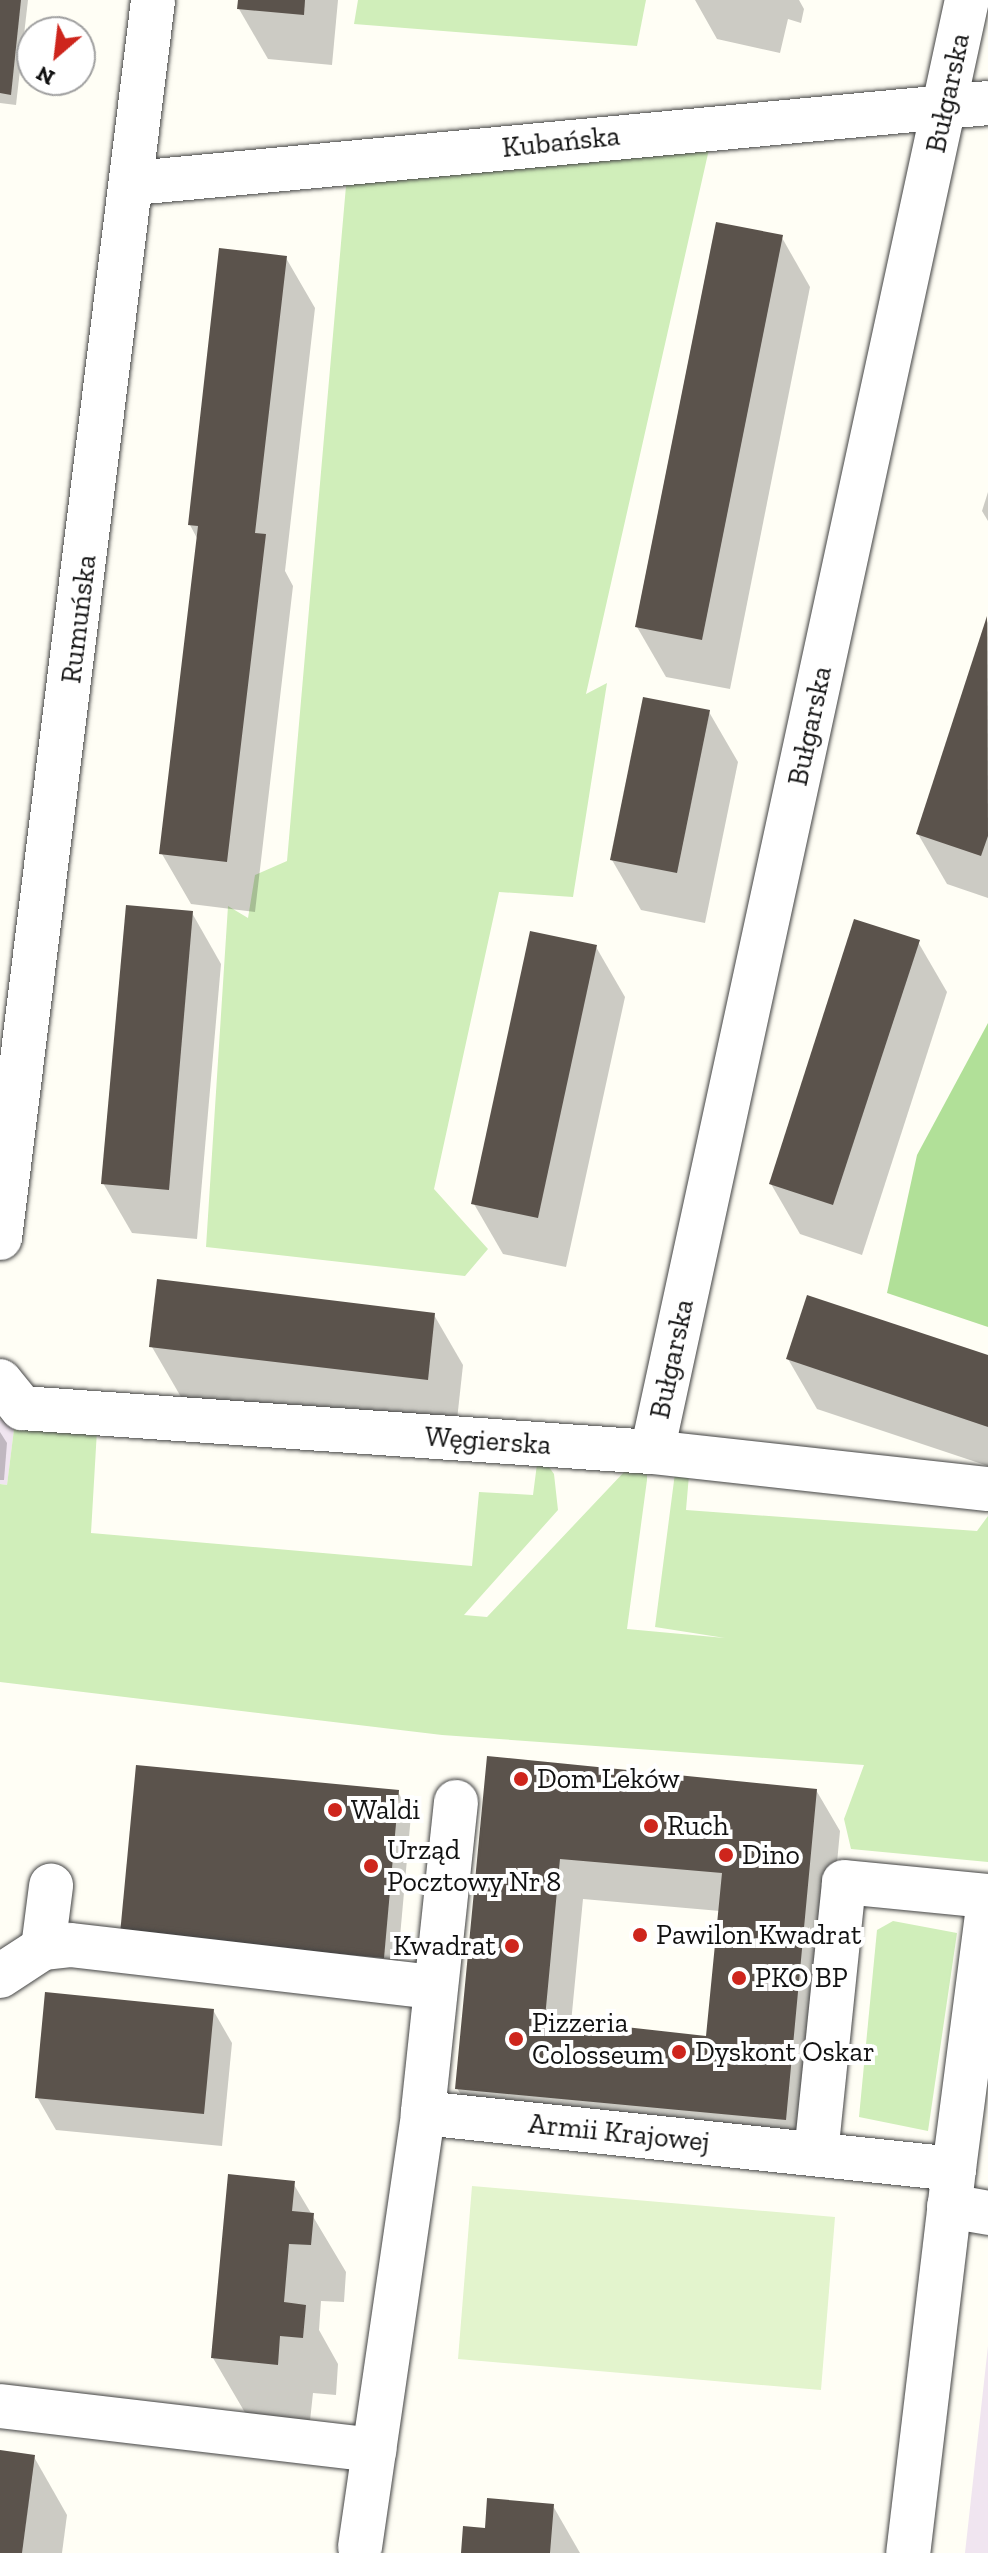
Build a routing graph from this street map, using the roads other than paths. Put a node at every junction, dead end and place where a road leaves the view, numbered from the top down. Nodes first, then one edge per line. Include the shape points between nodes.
1 (153, 0) edge
2 (967, 0) edge
3 (967, 104) edge
4 (134, 183) junction
5 (0, 1238) edge
6 (0, 1381) edge
7 (652, 1452) junction
8 (988, 1489) edge
9 (456, 1802) dead end
10 (51, 1886) dead end
11 (988, 1896) edge
12 (988, 1907) edge
13 (43, 1948) junction
14 (0, 1976) edge
15 (984, 1977) edge
16 (434, 1987) junction
17 (976, 2098) edge
18 (423, 2113) junction
19 (816, 2154) junction
20 (964, 2196) edge
21 (0, 2406) edge
22 (374, 2450) junction
23 (360, 2547) dead end
24 (908, 2553) edge

1 - 4 street, Rumuńska
2 - 3 street, Bułgarska
3 - 4 street, Kubańska
3 - 7 street, Bułgarska
4 - 5 street, Rumuńska
6 - 7 street, Węgierska via 22,1408
7 - 8 street, Węgierska
9 - 16 street
10 - 13 street
11 - 19 street via 844,1882
12 - 15 street
13 - 14 street
13 - 16 street via 70,1945
15 - 17 street
16 - 18 street
17 - 20 street
18 - 19 street, Armii Krajowej
18 - 22 street
19 - 20 street, Armii Krajowej
20 - 24 street
21 - 22 street
22 - 23 street

